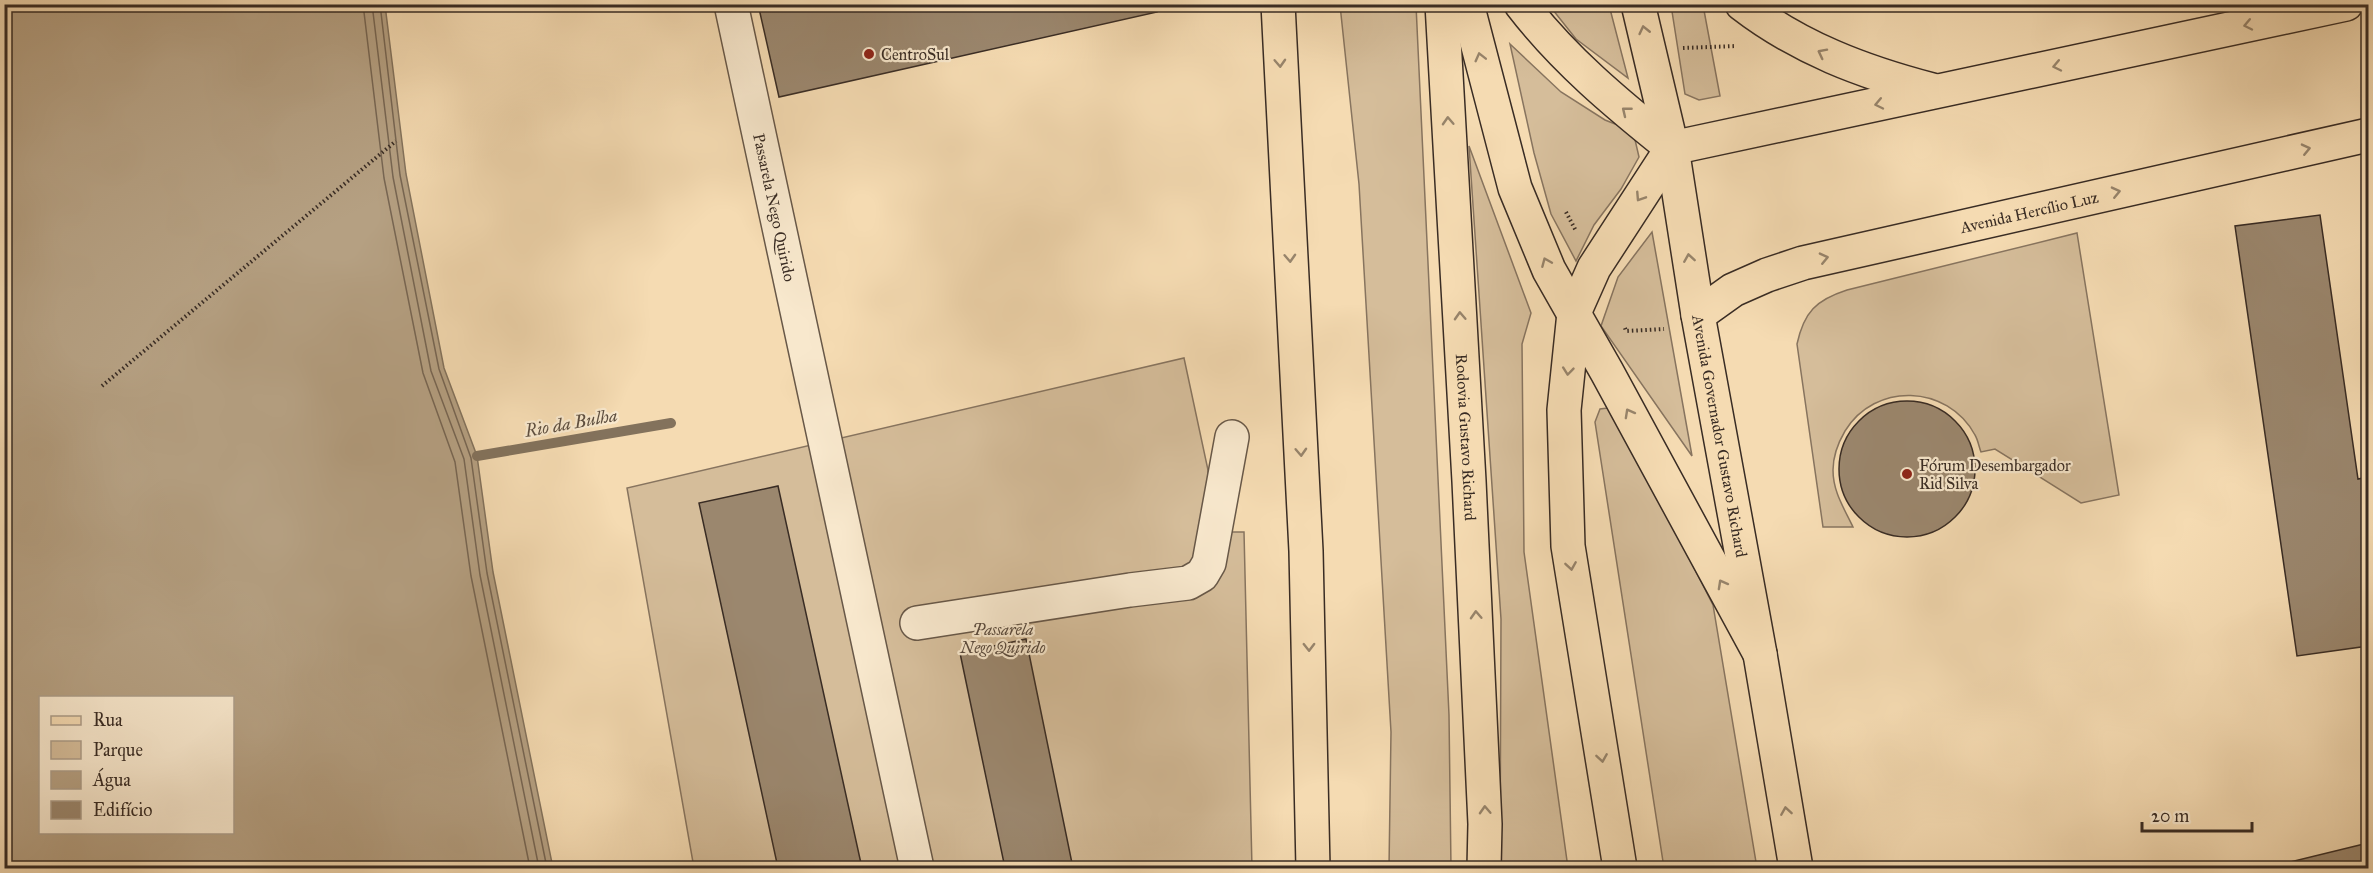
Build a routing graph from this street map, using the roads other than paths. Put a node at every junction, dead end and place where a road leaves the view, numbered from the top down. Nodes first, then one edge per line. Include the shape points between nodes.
1 (731, 4) edge
2 (1278, 4) edge
3 (1442, 4) edge
4 (1467, 4) edge
5 (1521, 4) edge
6 (1638, 4) edge
7 (1742, 4) edge
8 (2346, 4) edge
9 (1936, 92) junction
10 (2368, 135) edge
11 (1672, 148) junction
12 (1574, 313) junction
13 (1698, 315) junction
14 (1232, 437) dead end
15 (916, 623) dead end
16 (1760, 654) junction
17 (917, 868) edge
18 (1313, 868) edge
19 (1484, 868) edge
20 (1620, 868) edge
21 (1796, 868) edge

1 - 17 street, Passarela Nego Quirido
2 -> 18 main road via 1306,551
19 -> 3 main road, Rodovia Gustavo Richard via 1469,481
12 -> 4 main road via 1549,270 1515,188
11 -> 5 main road via 1602,92
11 -> 6 main road, Avenida Governador Gustavo Richard
9 -> 7 main road via 1835,60 1788,36
8 -> 9 main road
9 -> 11 main road
13 -> 10 main road, Avenida Hercílio Luz via 1733,290 1803,263
11 -> 12 main road via 1594,268
13 -> 11 main road, Avenida Governador Gustavo Richard
16 -> 12 main road
12 -> 20 main road via 1564,410 1568,546
13 - 16 main road, Avenida Governador Gustavo Richard
14 - 15 street via 1209,562 1202,574 1188,583
21 -> 16 main road, Avenida Governador Gustavo Richard

